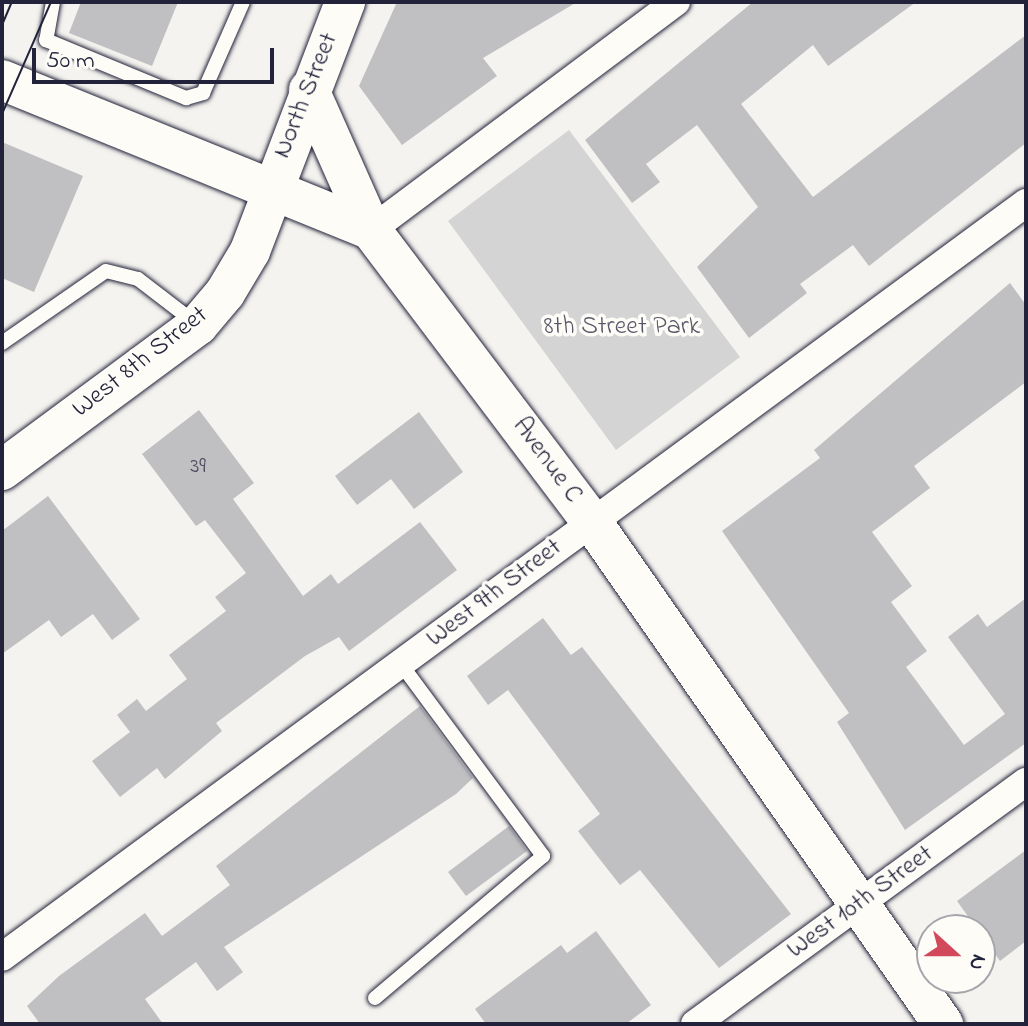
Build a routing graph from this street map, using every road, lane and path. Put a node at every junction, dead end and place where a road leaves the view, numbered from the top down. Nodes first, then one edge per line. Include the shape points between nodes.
1 (53, 2) edge
2 (243, 2) edge
3 (345, 2) edge
4 (676, 2) edge
5 (2, 80) edge
6 (309, 90) junction
7 (271, 191) junction
8 (1026, 203) edge
9 (371, 230) junction
10 (198, 325) junction
11 (2, 343) edge
12 (2, 470) edge
13 (592, 522) junction
14 (401, 664) junction
15 (1026, 782) edge
16 (855, 907) junction
17 (2, 957) edge
18 (375, 998) dead end
19 (695, 1024) edge
20 (943, 1024) edge

1 - 2 lane via 46,40 186,98 203,93
3 - 6 main road, North Street
4 - 9 street
5 - 7 main road
6 - 7 main road, North Street
6 - 9 main road, Avenue C
7 - 9 main road
7 - 10 main road, West 8th Street via 250,251
8 - 13 street, West 9th Street
9 - 13 main road, Avenue C
10 - 11 lane via 138,279 106,271
10 - 12 main road, West 8th Street
13 - 14 street, West 9th Street
13 - 16 main road, Avenue C
14 - 17 street, West 9th Street
14 - 18 lane via 543,856
15 - 16 street, West 10th Street
16 - 19 street, West 10th Street
16 - 20 main road, Avenue C

